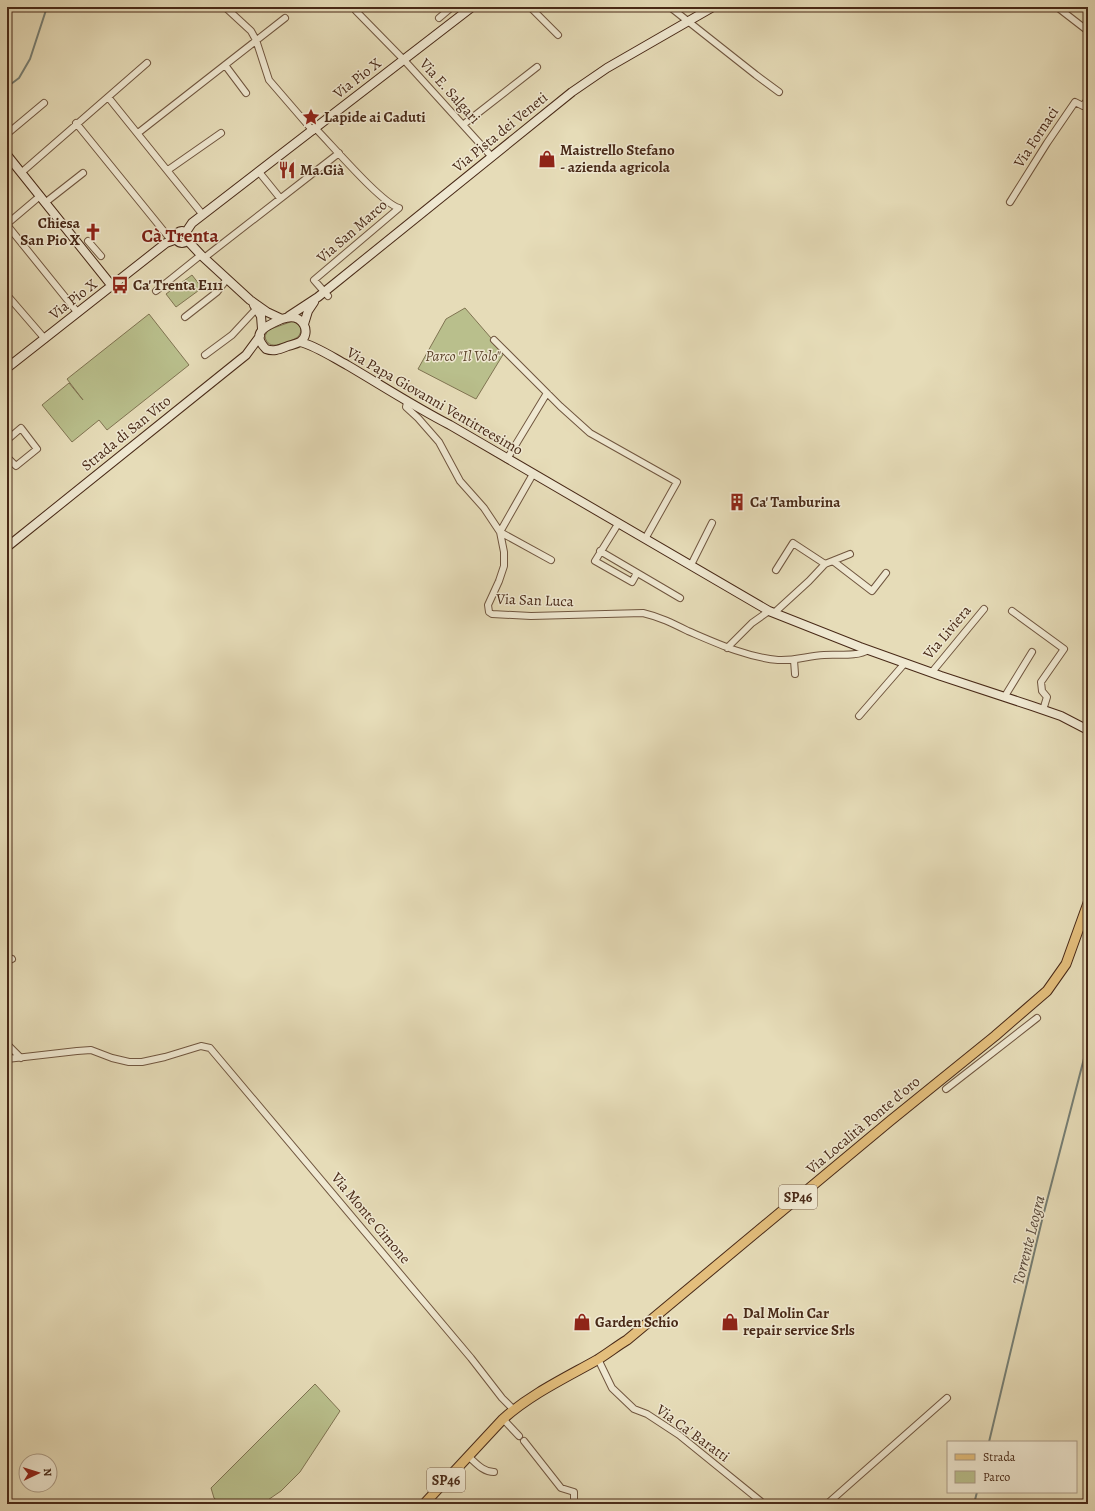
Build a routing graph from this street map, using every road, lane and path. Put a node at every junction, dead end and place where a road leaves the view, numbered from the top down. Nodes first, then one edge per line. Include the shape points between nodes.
1 (225, 7) edge
2 (452, 7) edge
3 (472, 7) edge
4 (530, 7) edge
5 (670, 7) edge
6 (713, 7) edge
7 (1057, 7) edge
8 (356, 11) dead end
9 (285, 18) dead end
10 (439, 18) dead end
11 (688, 22) junction
12 (1088, 30) edge
13 (558, 35) dead end
14 (256, 40) junction
15 (404, 60) junction
16 (147, 63) dead end
17 (225, 65) junction
18 (537, 67) dead end
19 (779, 92) dead end
20 (246, 93) dead end
21 (108, 96) junction
22 (1088, 99) edge
23 (44, 103) dead end
24 (76, 123) junction
25 (464, 124) junction
26 (314, 130) junction
27 (138, 133) junction
28 (221, 133) dead end
29 (7, 134) edge
30 (339, 153) junction
31 (7, 155) edge
32 (492, 157) junction
33 (168, 170) junction
34 (22, 172) junction
35 (259, 172) junction
36 (83, 173) dead end
37 (40, 196) junction
38 (280, 198) junction
39 (46, 202) junction
40 (1010, 202) dead end
41 (203, 215) junction
42 (7, 225) edge
43 (186, 236) junction
44 (174, 240) junction
45 (88, 241) dead end
46 (101, 256) dead end
47 (203, 257) junction
48 (227, 279) junction
49 (112, 286) junction
50 (156, 291) dead end
51 (7, 295) edge
52 (323, 295) junction
53 (250, 300) junction
54 (256, 308) junction
55 (78, 313) junction
56 (185, 317) dead end
57 (285, 317) junction
58 (305, 327) junction
59 (261, 332) junction
60 (45, 339) junction
61 (494, 340) dead end
62 (300, 342) junction
63 (266, 349) junction
64 (324, 352) junction
65 (205, 355) dead end
66 (246, 355) junction
67 (7, 368) edge
68 (547, 393) junction
69 (407, 402) junction
70 (7, 440) edge
71 (7, 457) edge
72 (507, 459) junction
73 (533, 474) junction
74 (712, 523) dead end
75 (618, 524) junction
76 (500, 532) junction
77 (645, 539) junction
78 (7, 547) edge
79 (600, 551) junction
80 (850, 554) dead end
81 (551, 560) dead end
82 (833, 561) junction
83 (825, 564) junction
84 (691, 565) junction
85 (776, 570) dead end
86 (886, 573) dead end
87 (637, 574) junction
88 (680, 598) dead end
89 (984, 609) dead end
90 (1012, 611) dead end
91 (771, 612) junction
92 (727, 648) junction
93 (868, 650) junction
94 (1032, 652) dead end
95 (794, 660) junction
96 (904, 663) junction
97 (932, 672) junction
98 (795, 674) dead end
99 (1004, 696) junction
100 (1043, 710) junction
101 (859, 716) dead end
102 (1088, 730) edge
103 (1088, 903) edge
104 (1037, 1018) dead end
105 (7, 1044) edge
106 (22, 1058) junction
107 (7, 1059) edge
108 (946, 1089) dead end
109 (598, 1360) junction
110 (947, 1398) dead end
111 (514, 1410) junction
112 (504, 1419) junction
113 (519, 1436) dead end
114 (524, 1441) dead end
115 (468, 1456) junction
116 (494, 1472) dead end
117 (424, 1504) edge
118 (574, 1504) edge
119 (764, 1504) edge
120 (827, 1504) edge

1 - 14 street, Via San Marco via 251,31
2 - 10 street
3 - 15 street, Via Pio X
4 - 13 street
5 - 11 street
6 - 11 street, Via Pista dei Veneti
7 - 12 street
8 - 15 street, Via E. Salgari
9 - 14 street
11 - 19 street
11 - 32 street, Via Pista dei Veneti via 607,68 572,92
14 - 17 street
14 - 26 street, Via San Marco via 269,80
15 - 25 street, Via E. Salgari
15 - 26 street, Via Pio X
16 - 21 street
17 - 20 street
17 - 27 street
18 - 25 street
21 - 24 street
21 - 27 street
22 - 40 street, Via Fornaci via 1083,106 1075,102
23 - 29 street
24 - 34 street
24 - 44 street
25 - 32 street, Via E. Salgari
26 - 30 street, Via San Marco
26 - 35 street, Via Pio X
27 - 33 street
28 - 33 street
30 - 38 street
30 - 52 street, Via San Marco via 388,203 399,208 314,280
31 - 34 street
32 - 52 street, Via Pista dei Veneti
33 - 41 street
34 - 37 street
35 - 38 street
35 - 41 street, Via Pio X
36 - 39 street
37 - 39 street
37 - 42 street
38 - 47 street
39 - 49 street
41 - 43 street, Via Pio X via 192,223
42 - 55 street
43 - 44 street, Via Pio X via 179,232
43 - 47 street, Via Papa Giovanni Ventitreesimo
44 - 49 street, Via Pio X
45 - 46 street, Via Pio X
47 - 48 street, Via Papa Giovanni Ventitreesimo
47 - 50 street
48 - 53 street, Via Papa Giovanni Ventitreesimo
48 - 56 street via 217,292
49 - 55 street, Via Pio X
51 - 60 street
52 - 57 street, Via Pista dei Veneti
52 - 58 street, Via Pista dei Veneti via 308,311
53 - 54 street, Via Papa Giovanni Ventitreesimo
53 - 57 street, Via Papa Giovanni Ventitreesimo via 267,312
54 - 59 street, Via Papa Giovanni Ventitreesimo via 261,316
54 - 65 street via 232,335
55 - 60 street, Via Pio X
57 - 58 street, Via Papa Giovanni Ventitreesimo via 300,319
57 - 59 street via 268,324
58 - 62 street
58 - 64 street, Via Papa Giovanni Ventitreesimo via 314,343
59 - 63 street, Via Papa Giovanni Ventitreesimo via 260,341
59 - 66 street, Strada di San Vito
60 - 67 street, Via Pio X
61 - 68 street
62 - 63 street via 278,350
62 - 64 street, Via Papa Giovanni Ventitreesimo
63 - 66 street
64 - 69 street, Via Papa Giovanni Ventitreesimo
66 - 78 street, Strada di San Vito
68 - 72 street
68 - 77 street via 590,433 677,482
69 - 72 street, Via Papa Giovanni Ventitreesimo
69 - 76 street, Via San Luca via 406,408 439,442 460,481 484,508
70 - 71 street via 22,428 38,449 16,466
72 - 73 street, Via Papa Giovanni Ventitreesimo
73 - 75 street, Via Papa Giovanni Ventitreesimo
73 - 76 street, Via Papa Giovanni Ventitreesimo
74 - 84 street
75 - 77 street, Via Papa Giovanni Ventitreesimo
75 - 79 street
76 - 81 street
76 - 92 street, Via San Luca via 504,566 488,605 488,610 492,614 532,616 642,613 660,617
77 - 84 street, Via Papa Giovanni Ventitreesimo
79 - 87 street
79 - 87 street via 595,561 632,582
80 - 82 street
82 - 83 street
82 - 86 street via 872,591
83 - 85 street via 793,544
83 - 91 street via 809,581
84 - 91 street, Via Papa Giovanni Ventitreesimo
87 - 88 street
89 - 97 street, Via Liviera
90 - 100 street via 1064,649 1041,682 1042,691 1047,698
91 - 92 street via 752,623
91 - 93 street, Via Papa Giovanni Ventitreesimo
92 - 95 street, Via San Luca via 777,660
93 - 95 street, Via San Luca via 862,654
93 - 96 street, Via Liviera
94 - 99 street
95 - 98 street
96 - 97 street, Via Liviera
96 - 101 street, Via Liviera
97 - 99 street, Via Liviera
99 - 100 street, Via Liviera
100 - 102 street, Via Liviera
103 - 109 main road, Via Località Ponte d'oro / SP46 via 1066,964 1047,991 627,1340
104 - 108 street
105 - 106 street
106 - 107 street
106 - 111 street, Via Monte Cimone via 91,1050 112,1058 142,1062 201,1046 210,1048
109 - 111 main road, Via Località Ponte d'oro / SP46
109 - 119 street, Via Ca' Baratti via 612,1388 634,1409 647,1414 679,1435
110 - 120 street
111 - 112 main road, Via Località Ponte d'oro / SP46
112 - 113 street
112 - 115 main road, Via Località Ponte d'oro / SP46
114 - 118 street via 561,1488 574,1492
115 - 116 street via 482,1468
115 - 117 main road, SP46

